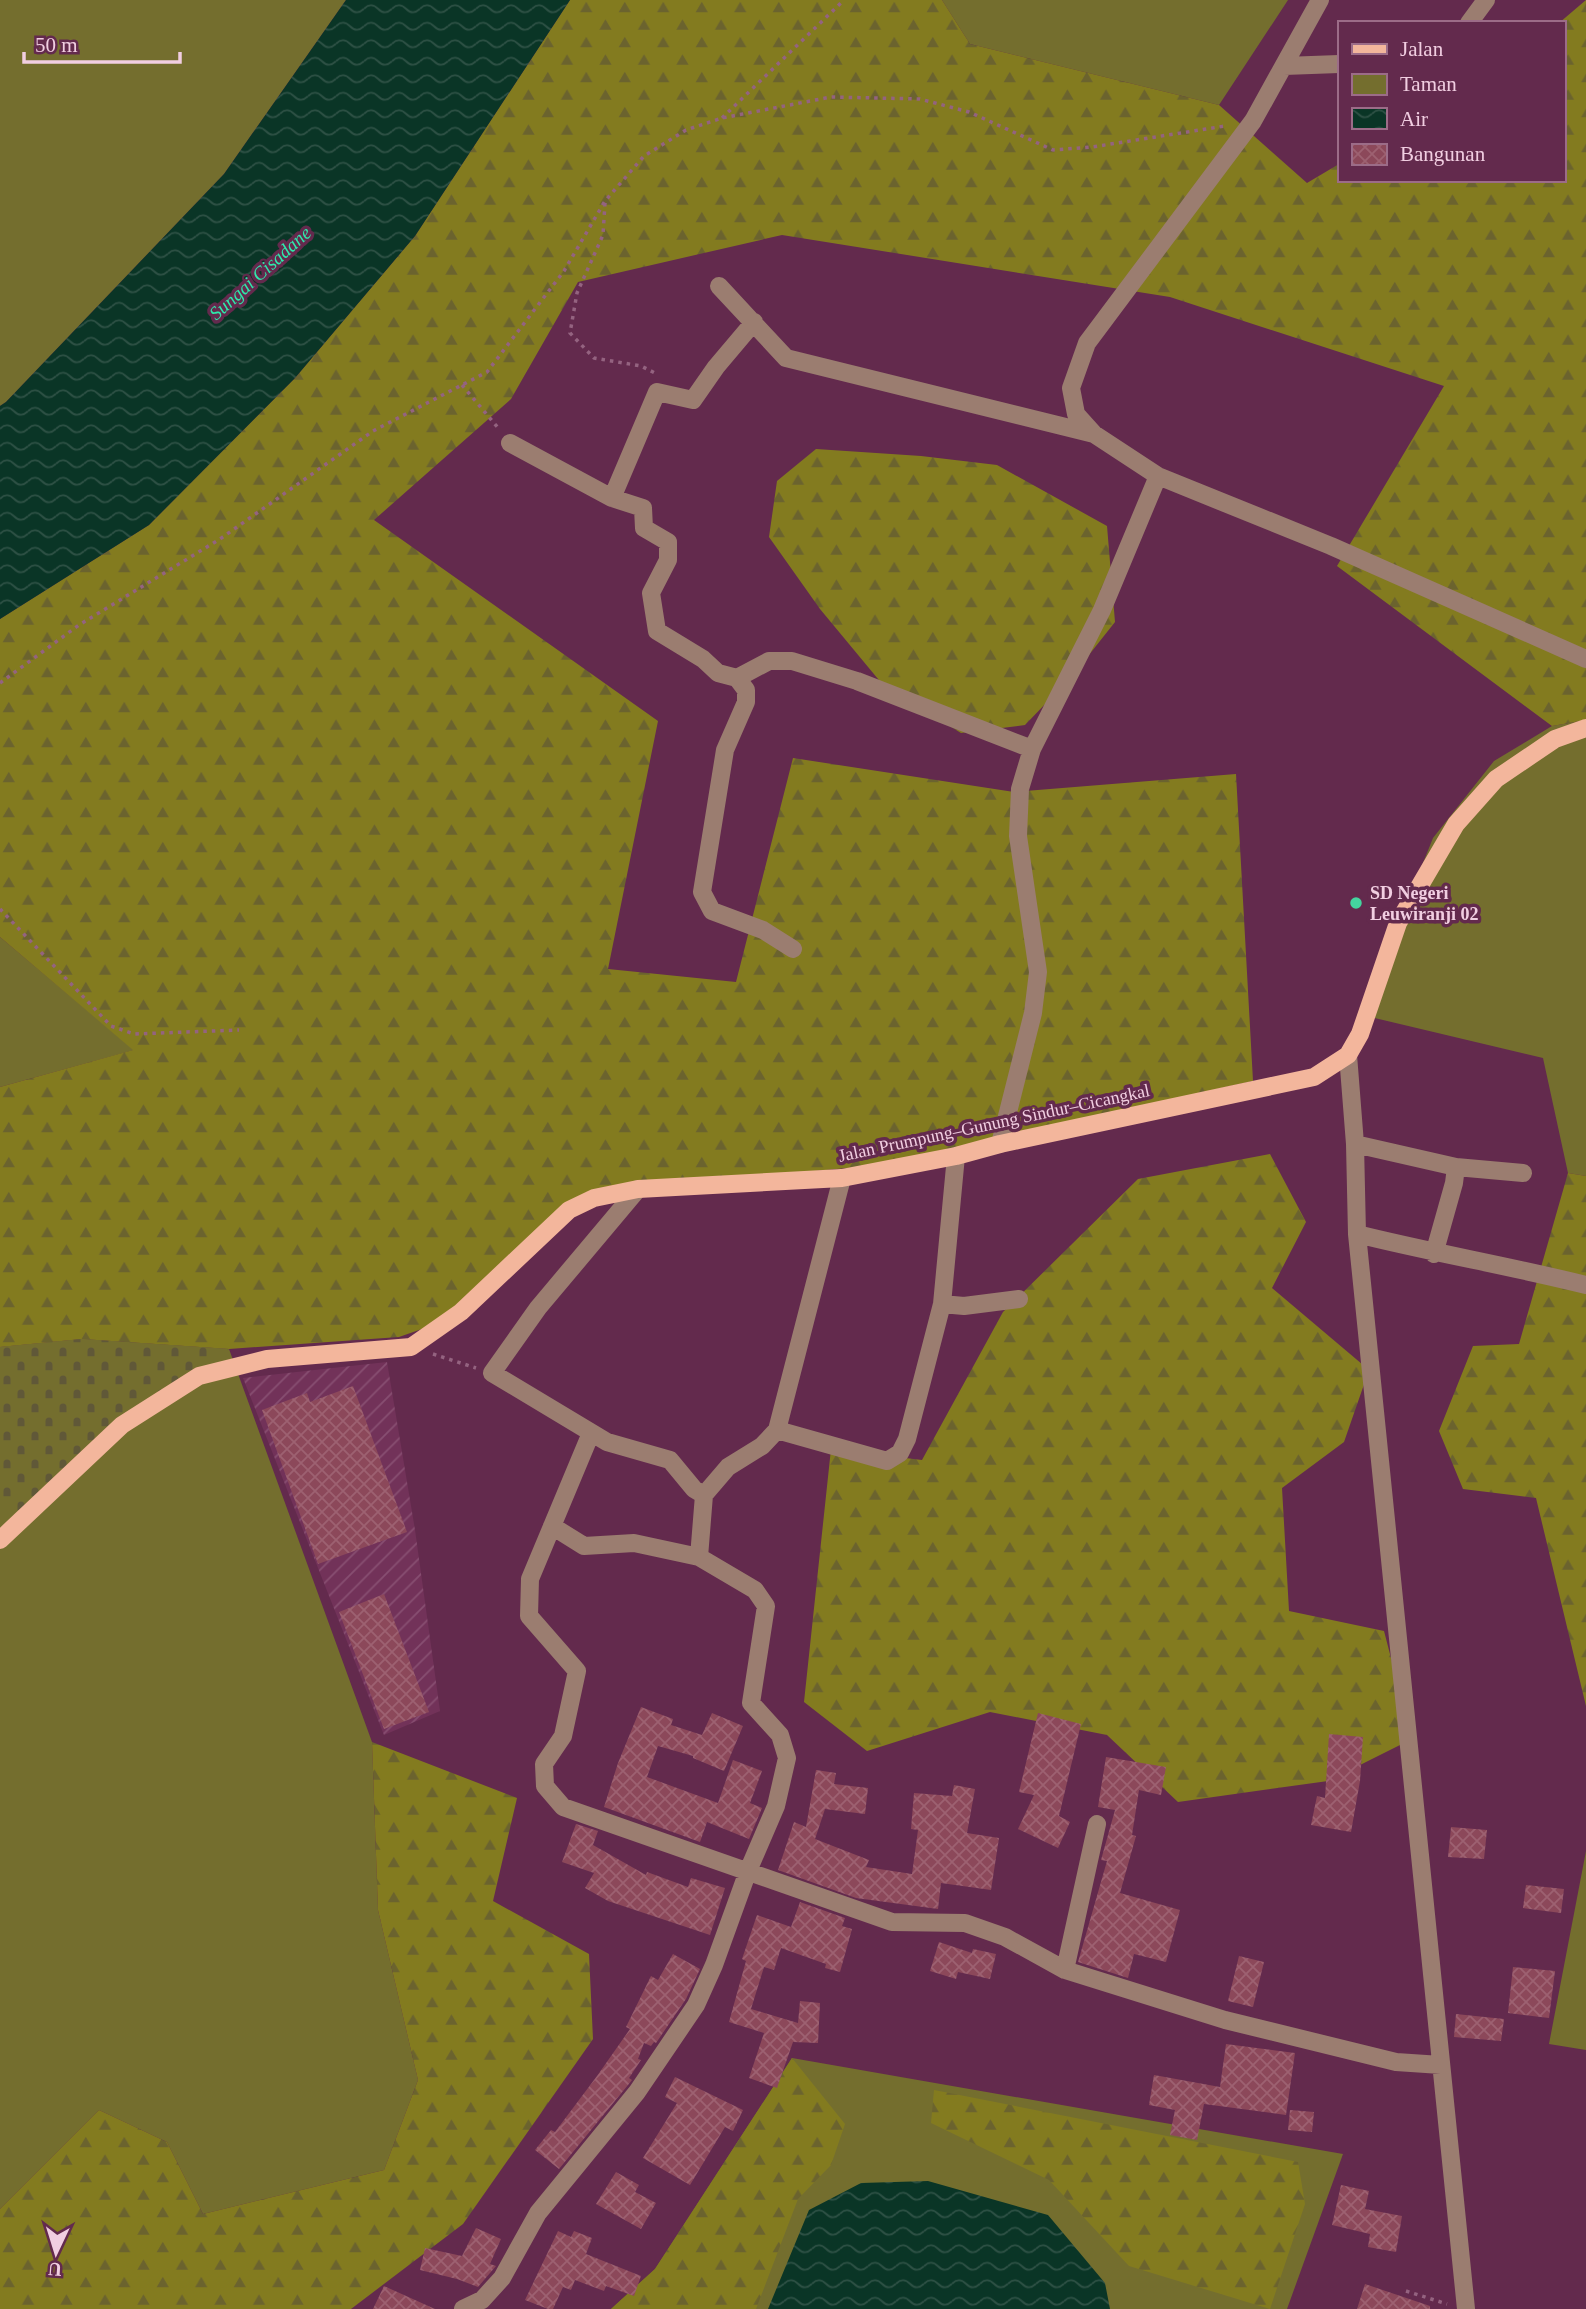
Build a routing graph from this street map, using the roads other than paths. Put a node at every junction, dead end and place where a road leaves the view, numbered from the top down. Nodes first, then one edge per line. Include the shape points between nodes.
1 (1320, 0) edge
2 (1486, 0) edge
3 (1470, 21) edge
4 (1338, 64) edge
5 (1284, 66) junction
6 (719, 286) dead end
7 (754, 323) junction
8 (1094, 434) junction
9 (510, 443) road end
10 (1158, 476) junction
11 (612, 498) junction
12 (1586, 659) edge
13 (737, 678) junction
14 (1586, 728) edge
15 (1032, 749) junction
16 (793, 949) dead end
17 (1348, 1055) junction
18 (1000, 1143) junction
19 (1355, 1144) junction
20 (956, 1156) junction
21 (1456, 1167) junction
22 (1523, 1172) dead end
23 (842, 1178) junction
24 (638, 1189) junction
25 (1357, 1234) junction
26 (1434, 1254) junction
27 (1586, 1285) edge
28 (1019, 1299) dead end
29 (942, 1304) junction
30 (777, 1430) junction
31 (591, 1433) junction
32 (704, 1495) junction
33 (552, 1526) junction
34 (0, 1540) edge
35 (699, 1557) junction
36 (1097, 1824) dead end
37 (748, 1871) junction
38 (1065, 1970) junction
39 (1441, 2065) junction
40 (1459, 2307) edge
41 (463, 2309) edge

1 - 5 street
2 - 3 street
4 - 5 street
5 - 8 street via 1253,121 1087,343 1071,388 1076,414
6 - 7 street
7 - 8 street via 786,358
7 - 11 street via 693,400 657,392
8 - 10 street
9 - 11 street
10 - 12 street via 1331,546
10 - 15 street via 1102,610
11 - 13 street via 643,508 644,528 668,542 668,560 651,593 657,631 718,673
13 - 15 street via 769,661 792,661 857,681
13 - 16 street via 747,690 746,702 725,750 702,892 712,911 764,930
14 - 17 main road via 1555,739 1496,779 1456,824 1398,923 1360,1034
15 - 18 street via 1020,789 1017,836 1038,972 1033,1013
17 - 18 main road, Jalan Prumpung–Gunung Sindur–Cicangkal via 1314,1077
17 - 19 street
18 - 20 main road, Jalan Prumpung–Gunung Sindur–Cicangkal
19 - 21 street
19 - 25 street
20 - 23 main road, Jalan Prumpung–Gunung Sindur–Cicangkal
20 - 29 street
21 - 22 street
21 - 26 street
23 - 24 main road, Jalan Prumpung–Gunung Sindur–Cicangkal
23 - 30 street
24 - 31 street via 538,1308 492,1373
24 - 34 main road, Jalan Prumpung–Gunung Sindur–Cicangkal via 594,1198 569,1210 461,1312 411,1347 267,1359 199,1376 122,1425
25 - 26 street
25 - 39 street
26 - 27 street via 1506,1265
28 - 29 street
29 - 30 street via 900,1453 887,1461
30 - 32 street via 762,1446 728,1467
31 - 32 street via 670,1460
31 - 33 street
32 - 35 street
33 - 35 street via 584,1546 634,1543
33 - 37 street via 530,1579 529,1616 577,1671 563,1736 544,1764 545,1786 563,1807
35 - 37 street via 755,1590 766,1606 751,1703 780,1735 787,1758 776,1806
36 - 38 street
37 - 38 street via 892,1923 965,1923 1005,1937
37 - 41 street via 696,2005 637,2092 538,2213 502,2278 482,2300
38 - 39 street via 1225,2020 1396,2062
39 - 40 street

